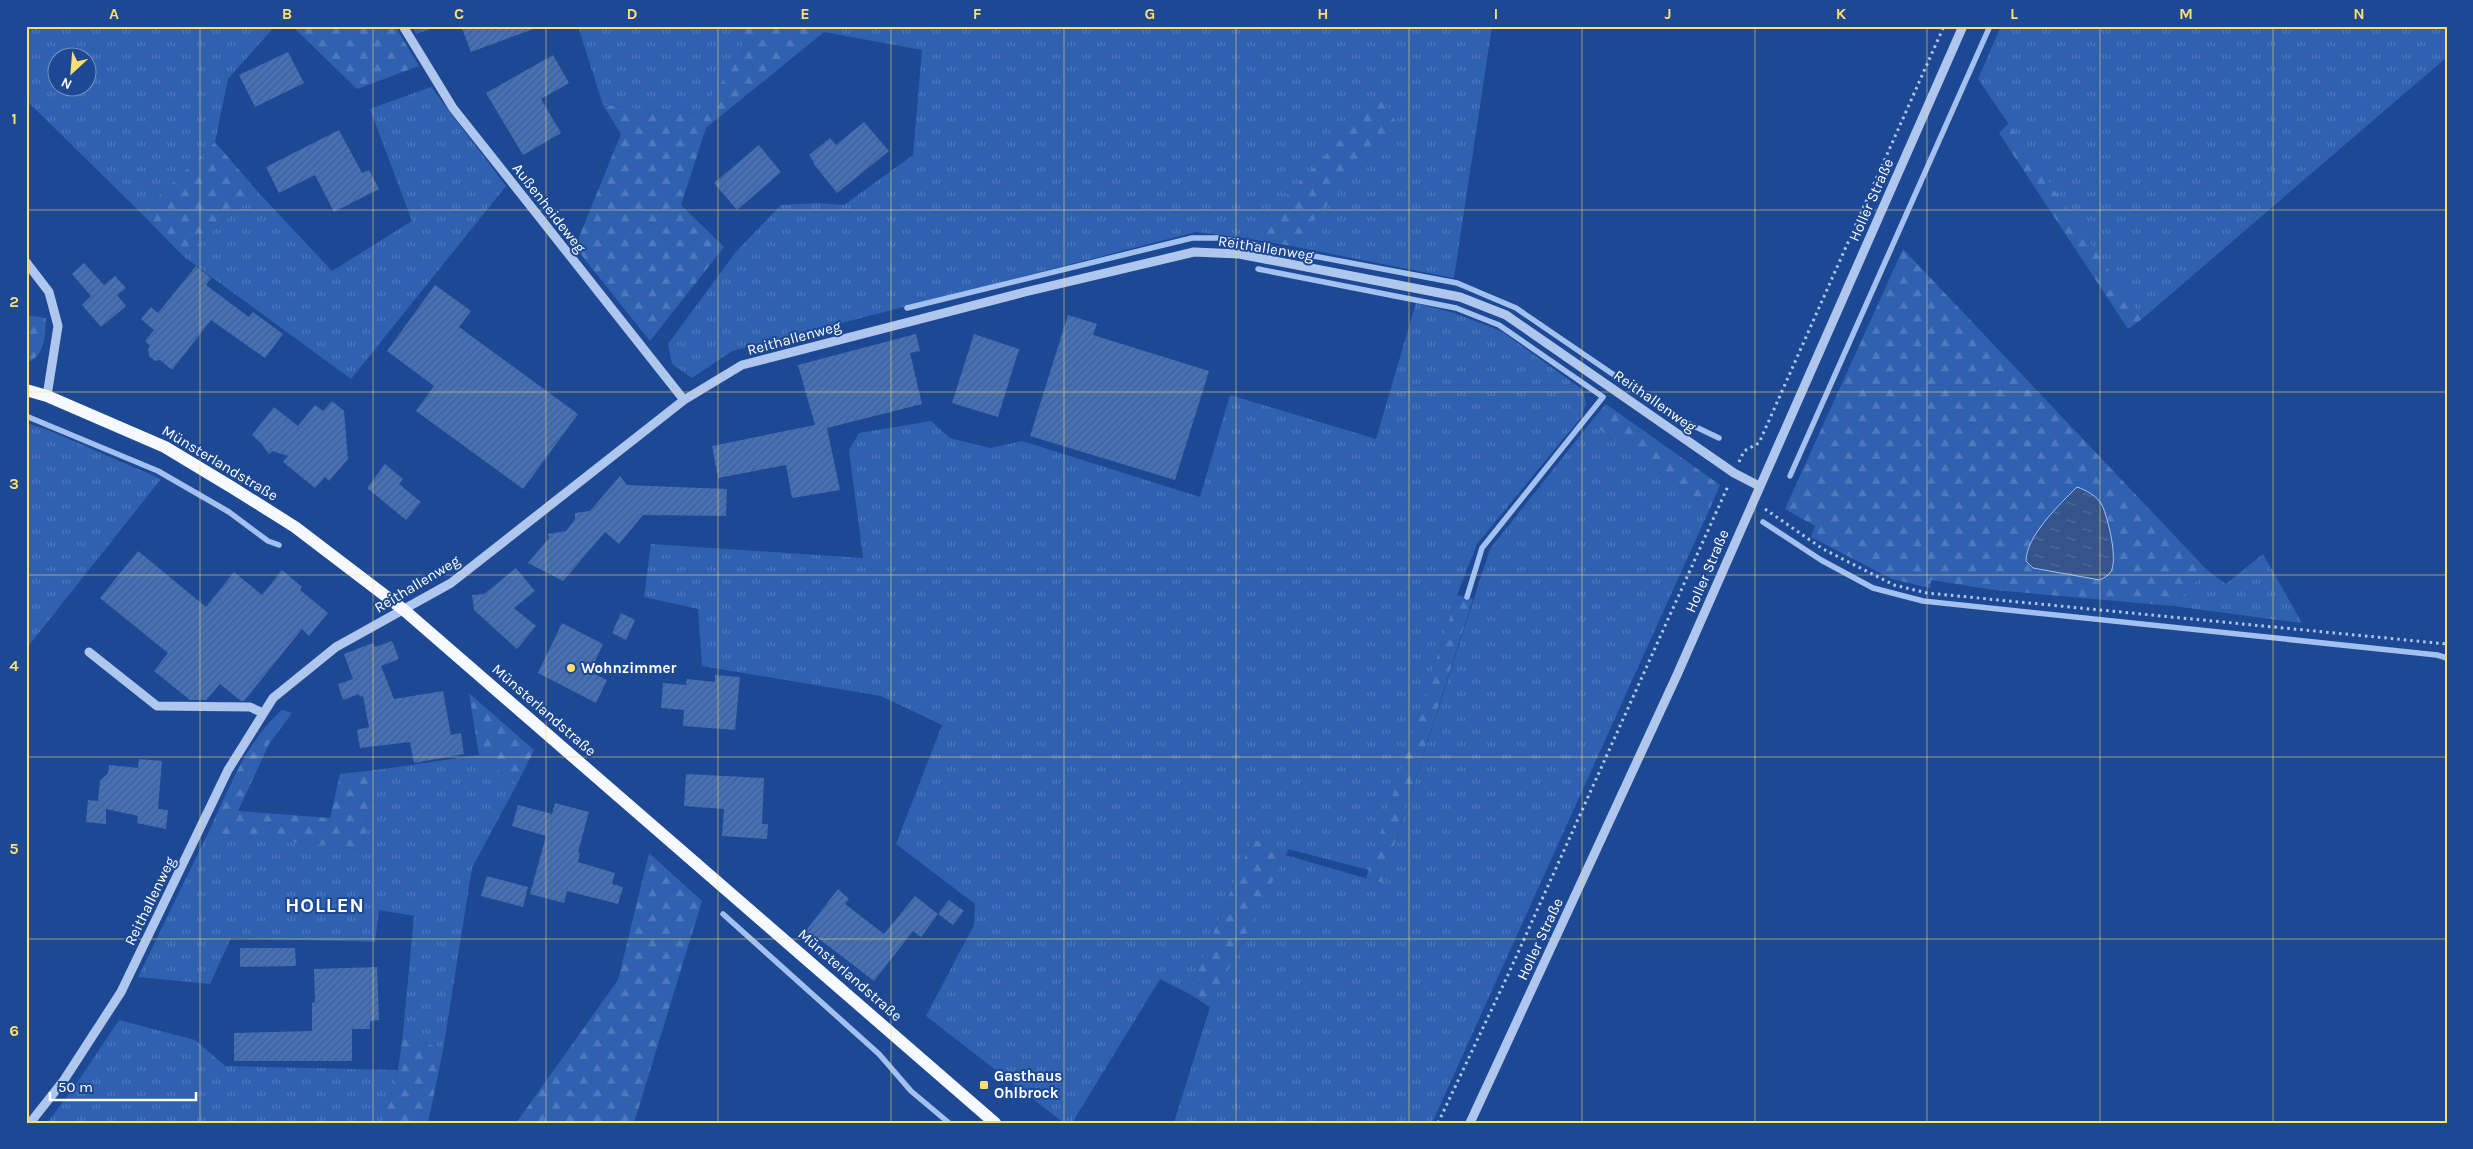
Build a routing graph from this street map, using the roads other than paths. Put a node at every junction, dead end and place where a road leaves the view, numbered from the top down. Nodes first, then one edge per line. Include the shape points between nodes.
1 (403, 26) edge
2 (1962, 26) edge
3 (26, 262) edge
4 (26, 390) edge
5 (47, 396) junction
6 (684, 400) junction
7 (1759, 486) junction
8 (404, 610) junction
9 (89, 652) dead end
10 (263, 713) junction
11 (30, 1123) edge
12 (995, 1123) edge
13 (1470, 1123) edge

1 - 6 street, Außenheideweg via 453,108
2 - 7 street, Holler Straße
3 - 5 street via 49,292 58,326
4 - 5 main road, Münsterlandstraße
5 - 8 main road, Münsterlandstraße via 165,447 234,488 295,527
6 - 7 street, Reithallenweg via 742,365 1194,252 1239,254 1460,297 1506,315 1734,473
6 - 8 street, Reithallenweg via 451,583
7 - 13 street, Holler Straße via 1677,675
8 - 10 street, Reithallenweg via 336,647 273,698
8 - 12 main road, Münsterlandstraße
9 - 10 street via 157,706 250,707
10 - 11 street, Reithallenweg via 228,770 121,992 64,1080

